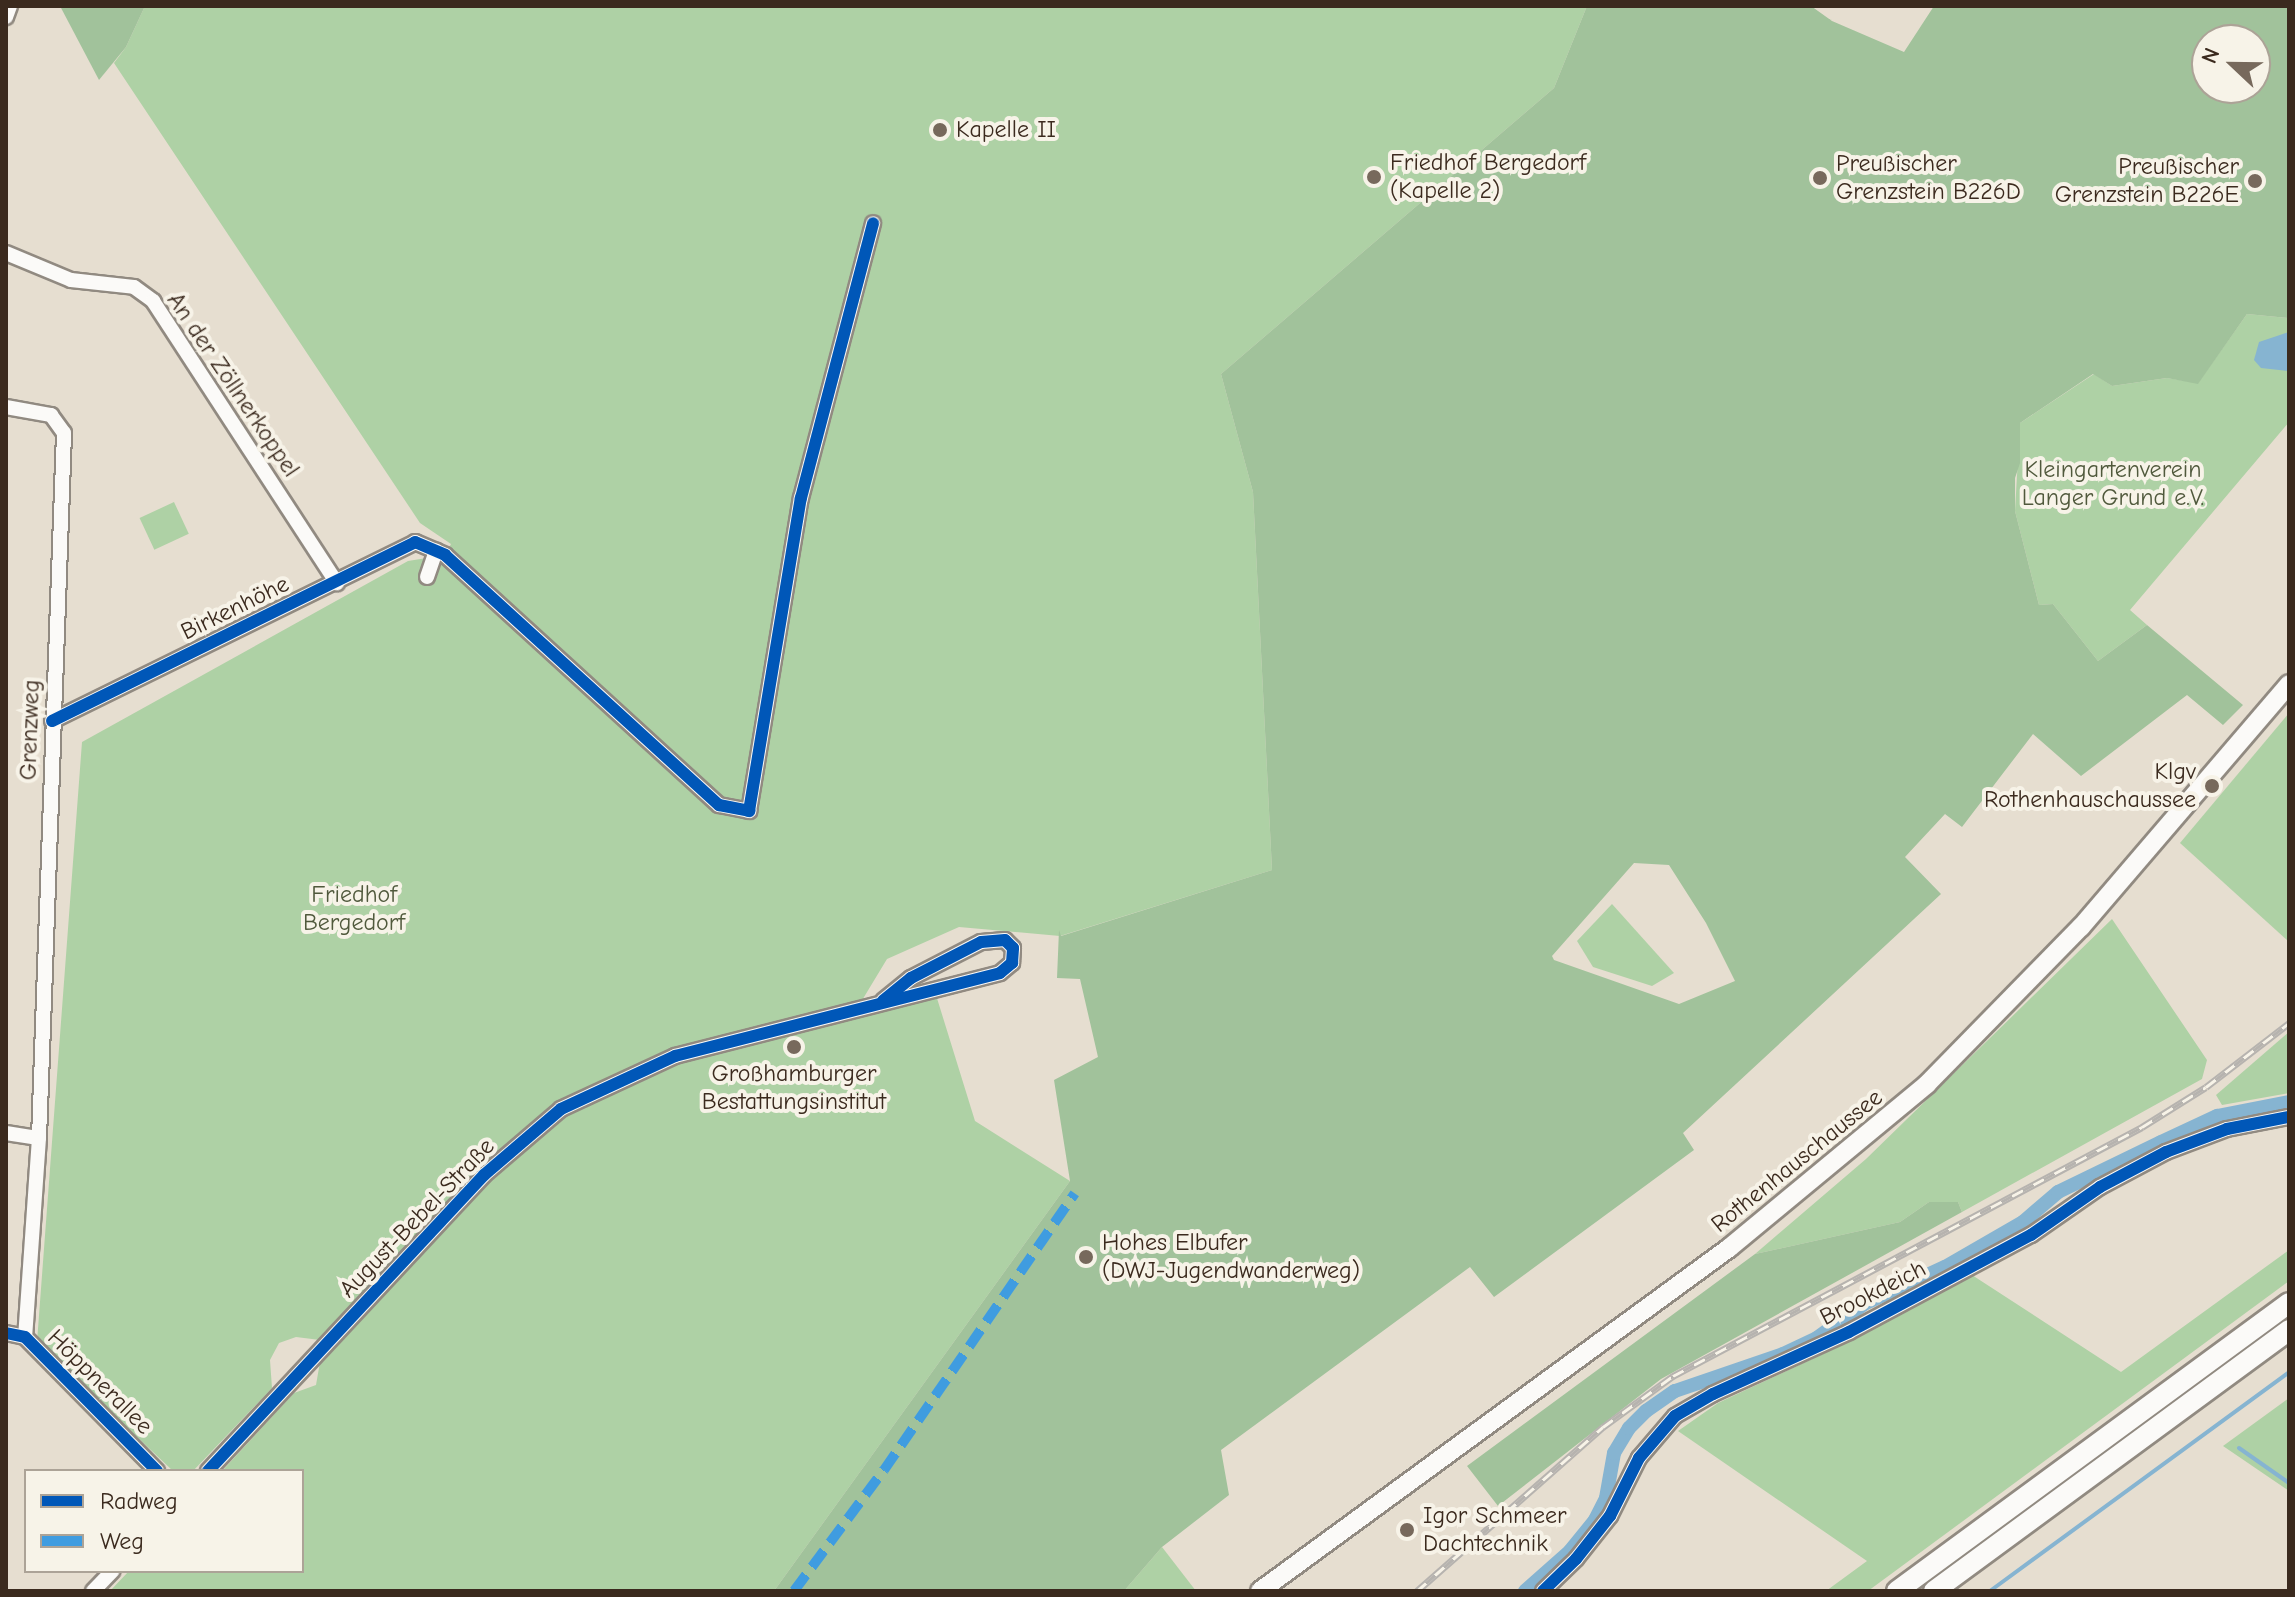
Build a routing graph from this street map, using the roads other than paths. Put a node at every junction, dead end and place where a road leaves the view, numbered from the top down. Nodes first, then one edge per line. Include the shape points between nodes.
1 (10, 6) edge
2 (6, 17) edge
3 (873, 223) dead end
4 (6, 253) edge
5 (6, 407) edge
6 (436, 551) junction
7 (427, 577) dead end
8 (337, 583) junction
9 (2289, 684) edge
10 (52, 721) junction
11 (883, 1001) junction
12 (2289, 1117) edge
13 (6, 1133) edge
14 (39, 1138) junction
15 (2289, 1303) edge
16 (2289, 1330) edge
17 (6, 1333) edge
18 (25, 1337) junction
19 (155, 1469) edge
20 (210, 1469) edge
21 (110, 1573) edge
22 (93, 1591) edge
23 (1260, 1591) edge
24 (1543, 1591) edge
25 (1897, 1591) edge
26 (1934, 1591) edge

1 - 2 street
3 - 6 street via 801,498 749,811 719,805
4 - 8 street, An der Zöllnerkoppel via 71,280 134,287 153,301
5 - 10 street, Grenzweg via 51,415 64,433
6 - 7 street
6 - 8 street, Birkenhöhe via 415,542
8 - 10 street, Birkenhöhe
9 - 23 main road, Rothenhauschaussee via 2081,927 1927,1084 1717,1257
10 - 14 street, Grenzweg
11 - 11 street, August-Bebel-Straße via 1000,973 1012,963 1013,948 1005,940 981,942 911,978
11 - 20 street, August-Bebel-Straße via 675,1056 561,1109 484,1175
12 - 24 street, Brookdeich via 2227,1129 2166,1152 2100,1187 2031,1235 1675,1416 1639,1458 1610,1516
13 - 14 street
14 - 18 street, Grenzweg
15 - 25 highway
16 - 26 highway
17 - 18 street, Höppnerallee
18 - 19 street, Höppnerallee
21 - 22 street

